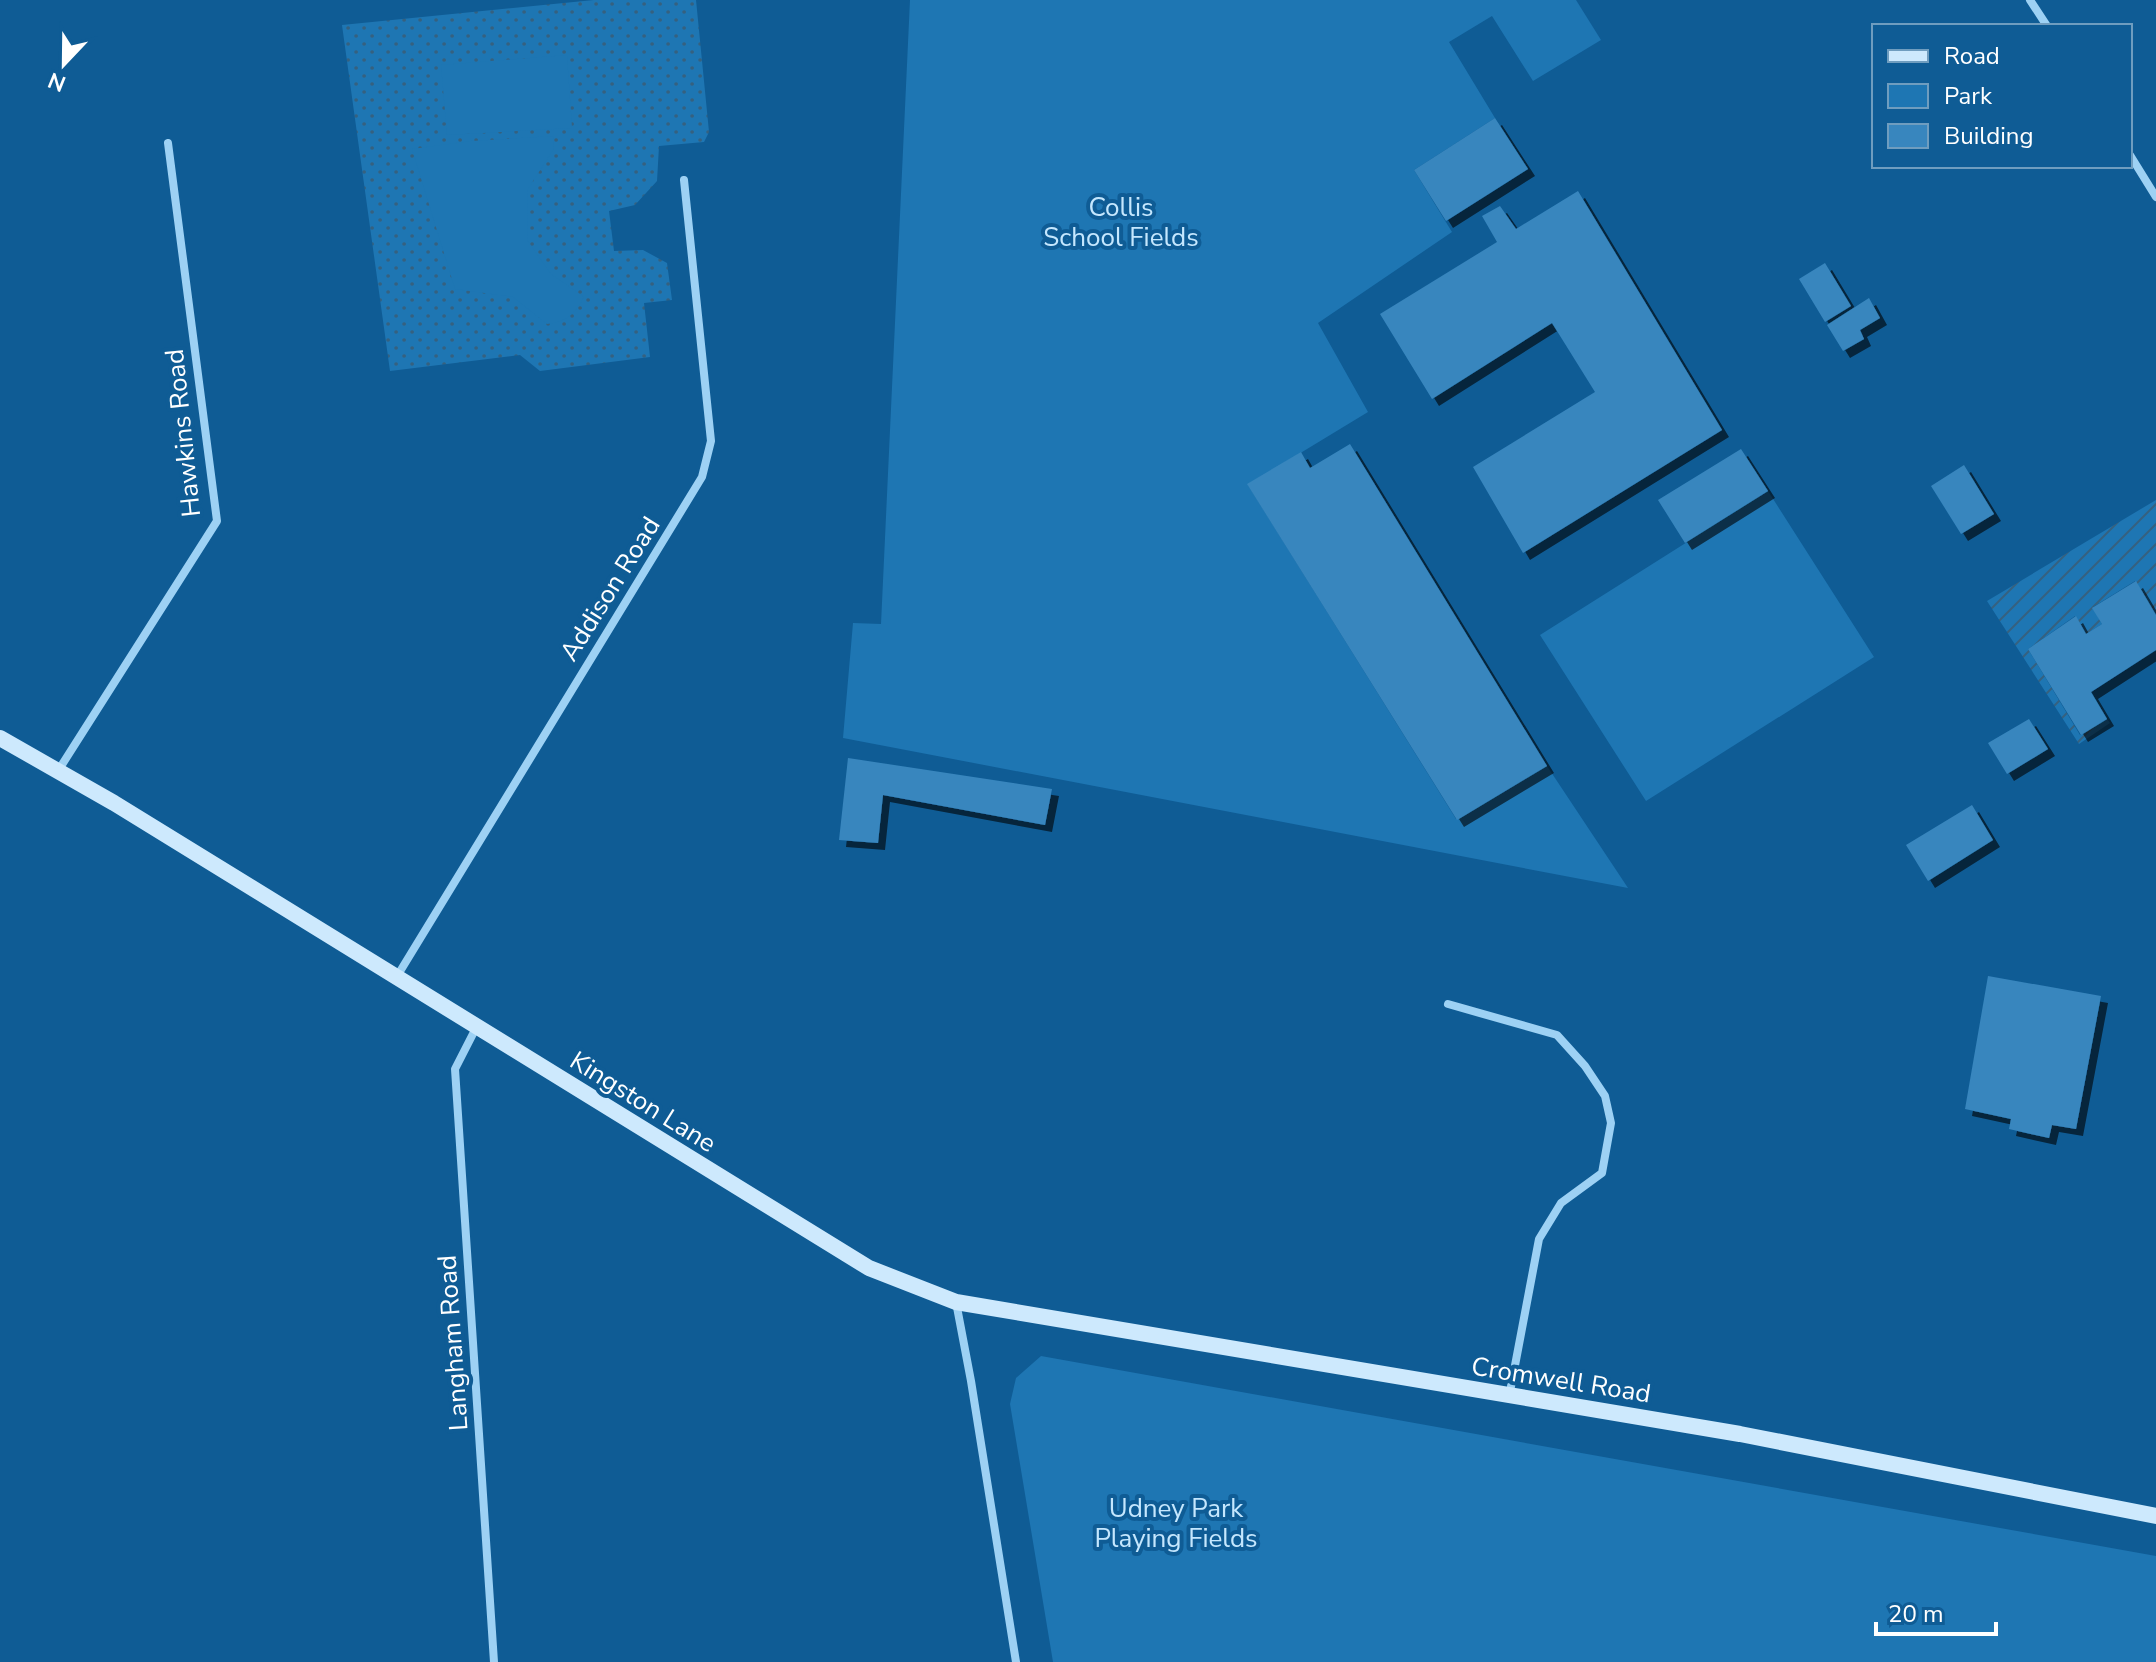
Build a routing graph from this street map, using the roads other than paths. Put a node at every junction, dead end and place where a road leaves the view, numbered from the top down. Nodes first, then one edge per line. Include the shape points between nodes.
1 (2030, 0) edge
2 (2046, 24) edge
3 (168, 143) dead end
4 (2132, 158) edge
5 (684, 180) dead end
6 (2156, 197) edge
7 (0, 738) edge
8 (58, 771) junction
9 (396, 978) junction
10 (1448, 1004) dead end
11 (477, 1026) junction
12 (956, 1302) junction
13 (1509, 1397) junction
14 (2156, 1516) edge
15 (494, 1662) edge
16 (1016, 1662) edge

1 - 2 street
3 - 8 street, Hawkins Road via 217,521
4 - 6 street
5 - 9 street, Addison Road via 711,441 702,477
7 - 8 main road, Kingston Lane
8 - 9 main road, Kingston Lane
9 - 11 main road, Kingston Lane
10 - 13 street via 1557,1035 1605,1096 1611,1123 1602,1173 1561,1203 1539,1239
11 - 12 main road, Kingston Lane via 869,1268
11 - 15 street, Langham Road via 455,1069
12 - 13 main road, Cromwell Road
12 - 16 street
13 - 14 main road, Cromwell Road via 1740,1434

